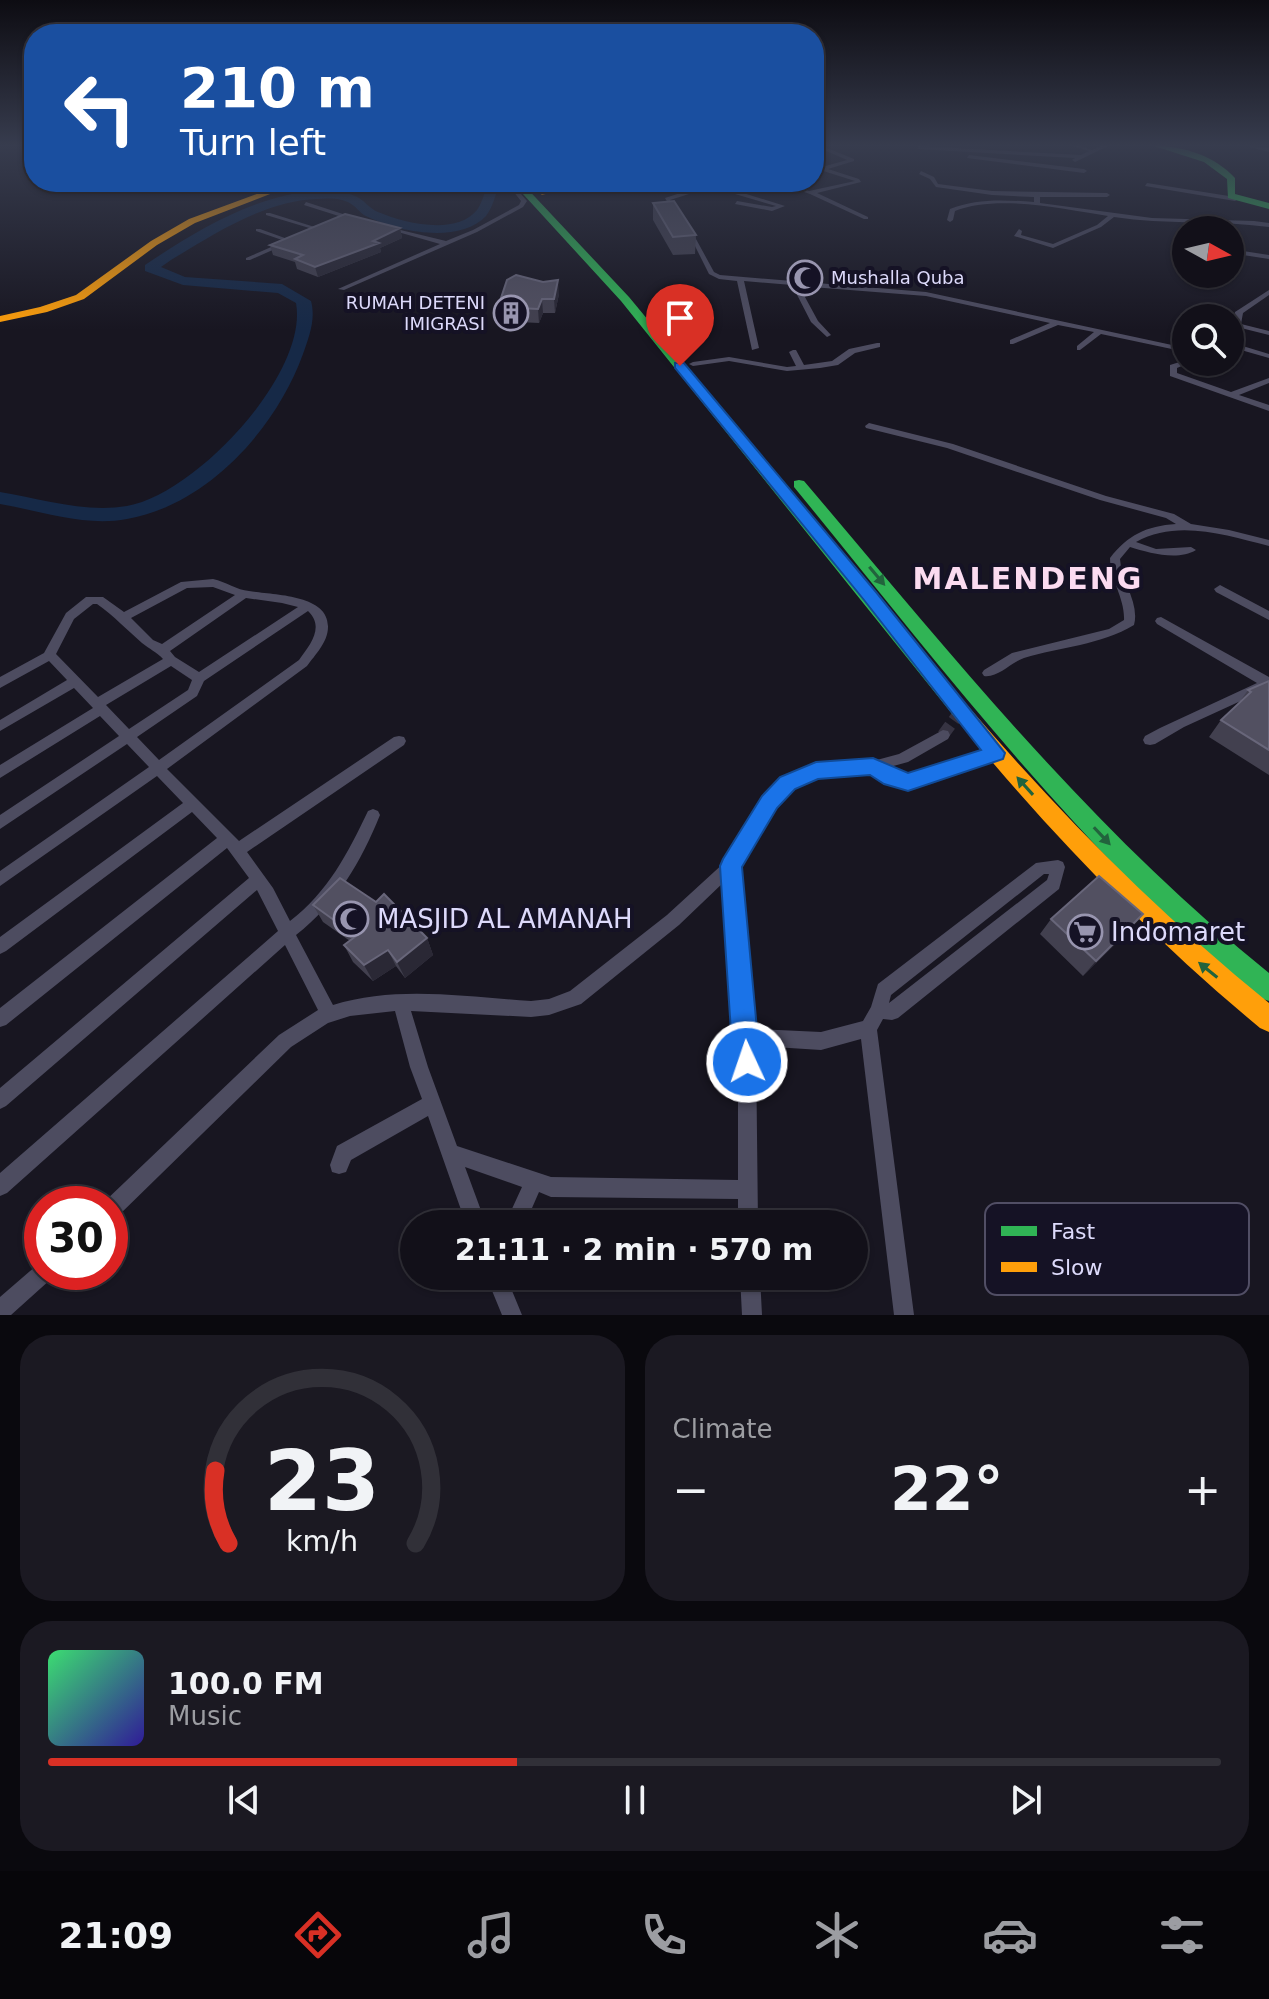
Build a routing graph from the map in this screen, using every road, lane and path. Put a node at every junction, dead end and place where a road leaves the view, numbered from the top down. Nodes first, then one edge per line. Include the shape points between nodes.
1 (229, 207) edge
2 (317, 207) edge
3 (511, 207) edge
4 (516, 207) edge
5 (551, 207) edge
6 (672, 207) edge
7 (843, 207) edge
8 (957, 207) edge
9 (1052, 207) edge
10 (506, 213) junction
11 (268, 214) dead end
12 (347, 217) junction
13 (1111, 217) junction
14 (866, 218) dead end
15 (357, 219) edge
16 (950, 220) dead end
17 (1153, 220) junction
18 (1172, 220) edge
19 (336, 222) edge
20 (1244, 223) edge
21 (379, 225) edge
22 (1269, 225) edge
23 (258, 230) dead end
24 (1019, 231) dead end
25 (1157, 231) dead end
26 (290, 241) junction
27 (444, 243) junction
28 (1244, 253) edge
29 (1269, 257) edge
30 (248, 259) dead end
31 (740, 279) junction
32 (794, 283) junction
33 (342, 289) dead end
34 (1269, 292) edge
35 (1244, 307) edge
36 (0, 319) edge
37 (1058, 322) junction
38 (1244, 327) edge
39 (1100, 331) junction
40 (1269, 333) edge
41 (827, 335) dead end
42 (666, 340) junction
43 (1013, 342) dead end
44 (877, 345) dead end
45 (1172, 347) edge
46 (755, 348) dead end
47 (1080, 348) dead end
48 (1244, 350) edge
49 (793, 352) dead end
50 (1269, 356) edge
51 (693, 364) junction
52 (801, 367) junction
53 (1179, 376) edge
54 (1269, 380) edge
55 (1231, 395) junction
56 (1269, 408) edge
57 (869, 426) dead end
58 (1190, 528) junction
59 (1127, 543) junction
60 (1269, 543) edge
61 (1191, 550) dead end
62 (1220, 589) dead end
63 (243, 595) junction
64 (309, 605) junction
65 (1269, 616) edge
66 (123, 617) junction
67 (1161, 621) dead end
68 (50, 655) junction
69 (166, 655) junction
70 (988, 673) dead end
71 (199, 678) junction
72 (75, 681) junction
73 (1268, 682) edge
74 (0, 683) edge
75 (99, 707) junction
76 (0, 726) edge
77 (943, 735) tunnel mouth
78 (130, 737) junction
79 (1150, 740) dead end
80 (399, 741) dead end
81 (995, 753) junction
82 (873, 766) junction
83 (158, 768) junction
84 (0, 772) edge
85 (193, 804) junction
86 (373, 815) dead end
87 (0, 823) edge
88 (232, 845) junction
89 (1081, 849) junction
90 (731, 866) junction
91 (0, 879) edge
92 (258, 880) junction
93 (287, 933) junction
94 (0, 946) edge
95 (1269, 989) edge
96 (401, 1004) junction
97 (326, 1009) junction
98 (0, 1019) edge
99 (1269, 1019) edge
100 (868, 1028) junction
101 (747, 1037) junction
102 (0, 1100) edge
103 (432, 1103) junction
104 (451, 1153) junction
105 (339, 1165) dead end
106 (533, 1183) junction
107 (0, 1186) edge
108 (747, 1190) junction
109 (128, 1193) edge
110 (471, 1210) edge
111 (521, 1210) edge
112 (748, 1210) edge
113 (24, 1290) edge
114 (502, 1290) edge
115 (751, 1290) edge
116 (0, 1311) edge
117 (512, 1315) edge
118 (752, 1315) edge
119 (904, 1315) edge

1 - 36 main road via 154,243 80,297
2 - 12 street
3 - 10 street
4 - 10 street
5 - 42 main road via 608,261
6 - 31 street via 711,273
7 - 14 street
8 - 16 street
9 - 13 street
10 - 27 street
11 - 26 street via 320,228
12 - 15 street
12 - 19 street
13 - 17 street
13 - 24 street via 1053,246 1017,236
17 - 18 street
17 - 25 street
20 - 22 street
21 - 27 street
23 - 26 street
26 - 30 street
27 - 33 street
28 - 29 street
31 - 32 street
31 - 46 street
32 - 37 street via 926,294
32 - 41 street
34 - 35 street
37 - 39 street
37 - 43 street
38 - 40 street
39 - 45 street
39 - 47 street
42 - 51 main road
42 - 81 main road
44 - 52 street via 843,354 829,364
48 - 50 street
49 - 52 street
51 - 52 street via 729,359
51 -> 95 main road via 1079,812 1165,901
53 - 55 street
54 - 55 street
55 - 56 street
57 - 58 street via 950,446 1170,516
58 - 59 street via 1154,529
58 - 60 street
59 - 61 street via 1156,552
59 - 70 street via 1115,558 1114,569 1130,622 1113,632 1016,656
62 - 65 street
63 - 64 street
63 - 66 street via 220,584 185,585
63 - 69 street
64 - 71 street
64 - 83 street via 322,623 321,635 303,663
66 - 68 street via 99,600 90,600 70,616
66 - 69 street
67 - 73 street
68 - 72 street
68 - 74 street
69 - 71 street
69 - 75 street
71 - 78 street via 193,693
72 - 75 street
72 - 76 street
73 - 79 street
75 - 78 street
75 - 84 street
77 - 82 street via 903,758
78 - 83 street
78 - 87 street
80 - 88 street
81 - 82 street via 908,782
89 -> 81 main road
82 - 90 street via 816,771 788,783 769,802
83 - 85 street
83 - 91 street
85 - 88 street
85 - 94 street
86 - 93 street via 340,883
88 - 92 street
88 - 98 street
99 -> 89 main road via 1195,960
89 - 100 street via 1058,867 1054,884 892,1012 879,1010
90 - 96 street via 575,998 531,1009
90 - 101 street
92 - 93 street
92 - 102 street
93 - 97 street
93 - 107 street
96 - 97 street
96 - 103 street
97 - 109 street via 285,1041
100 - 101 street via 821,1041
100 - 119 street
101 - 108 street
103 - 104 street
103 - 105 street via 344,1153
104 - 106 street
104 - 110 street
106 - 108 street
106 - 111 street
108 - 112 street
113 - 116 street
114 - 117 street
115 - 118 street

